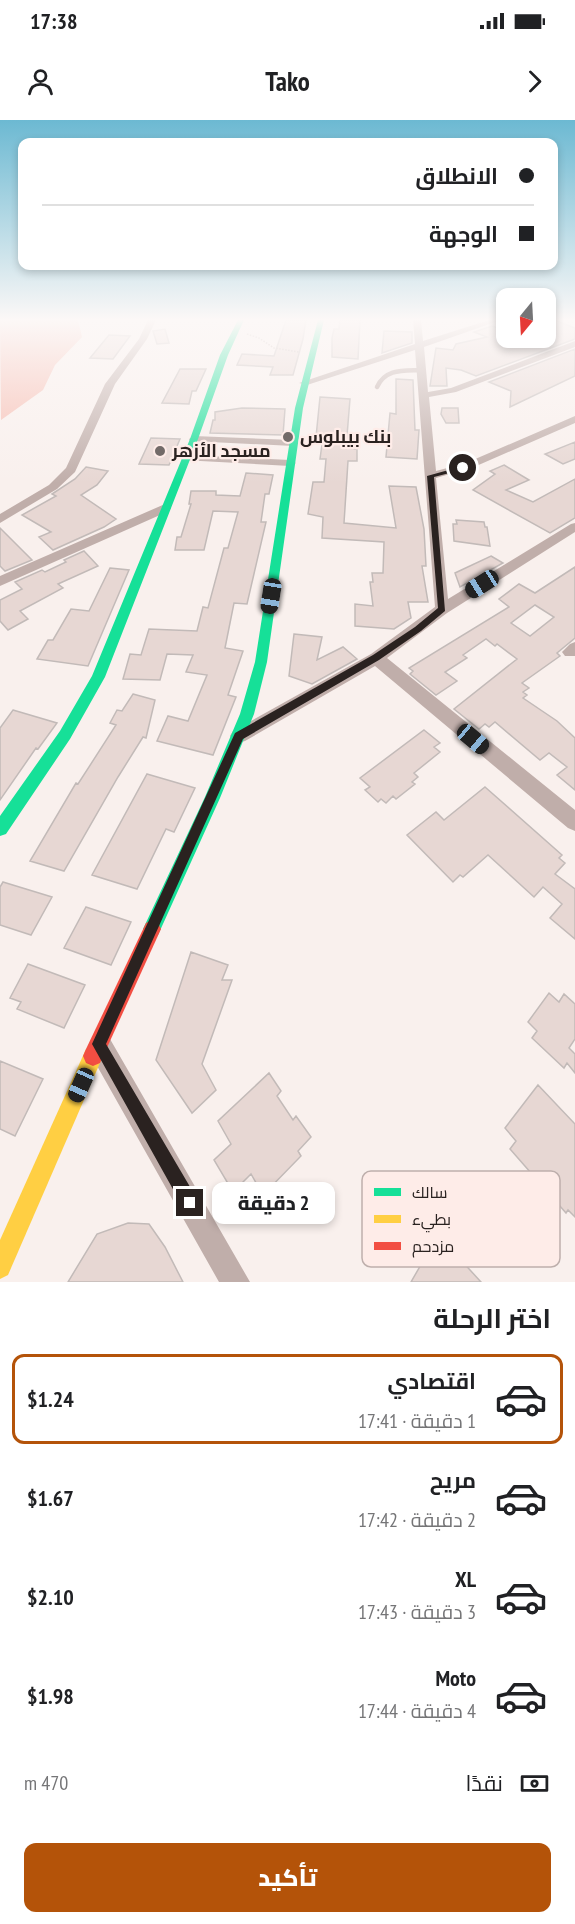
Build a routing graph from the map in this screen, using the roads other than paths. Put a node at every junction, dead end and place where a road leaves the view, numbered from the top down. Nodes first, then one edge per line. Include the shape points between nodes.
1 (117, 374) edge
2 (217, 374) edge
3 (306, 374) edge
4 (331, 374) edge
5 (386, 374) edge
6 (423, 374) edge
7 (495, 374) edge
8 (304, 383) junction
9 (377, 387) dead end
10 (425, 395) junction
11 (575, 419) edge
12 (194, 439) junction
13 (293, 443) junction
14 (186, 458) junction
15 (290, 462) junction
16 (430, 476) junction
17 (165, 508) junction
18 (0, 519) edge
19 (575, 526) edge
20 (0, 581) edge
21 (442, 609) junction
22 (376, 658) junction
23 (239, 736) junction
24 (575, 822) edge
25 (0, 829) edge
26 (99, 1044) junction
27 (0, 1268) edge
28 (235, 1282) edge

1 - 18 street via 71,470 53,488
2 - 12 main road
3 - 8 main road
4 - 8 street
5 - 9 lane
6 - 10 street
7 - 10 street via 453,390
8 - 13 main road
10 - 16 street
11 - 16 street via 470,465
12 - 13 street
12 - 14 main road
13 - 15 main road
14 - 15 street
14 - 17 main road
15 - 23 main road via 261,662
16 - 21 street
17 - 20 street
17 - 25 main road via 98,677
19 - 21 street
21 - 22 street
22 - 23 street
22 - 24 street
23 - 26 main road
26 - 27 main road
26 - 28 street

